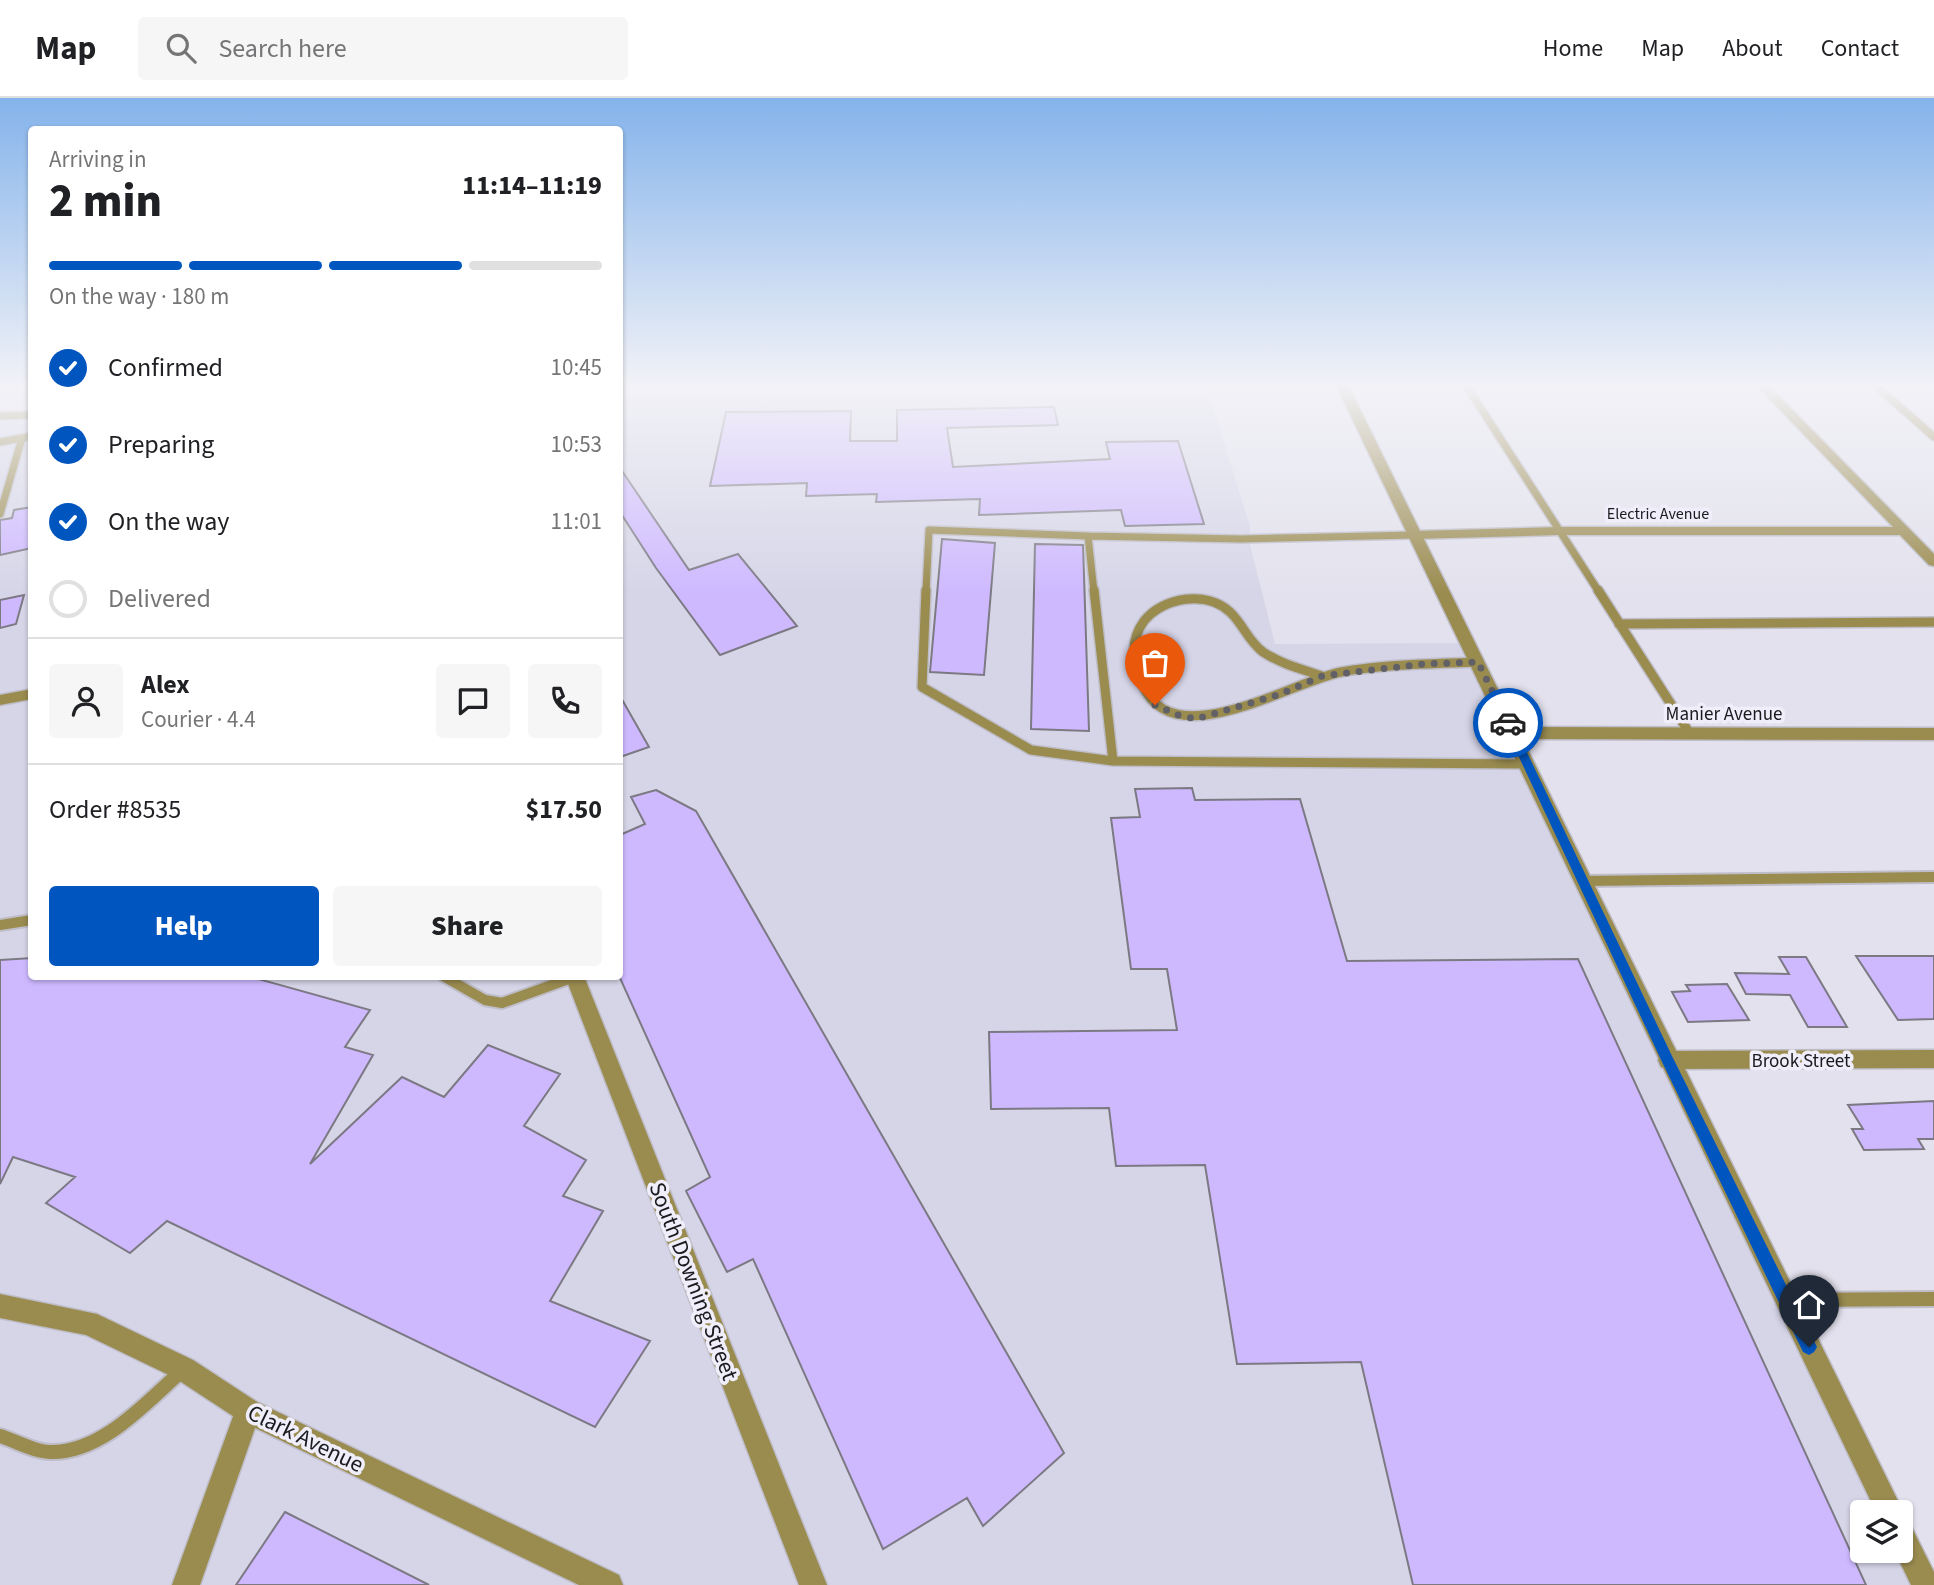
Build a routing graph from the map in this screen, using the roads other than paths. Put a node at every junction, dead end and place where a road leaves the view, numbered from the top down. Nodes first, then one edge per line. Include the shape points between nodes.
1 (18, 454) edge
2 (1375, 454) edge
3 (1510, 454) edge
4 (1829, 454) edge
5 (0, 514) edge
6 (1558, 531) junction
7 (1902, 531) junction
8 (1414, 535) junction
9 (1088, 536) junction
10 (1934, 562) edge
11 (1934, 622) edge
12 (1619, 624) junction
13 (1478, 662) junction
14 (1322, 676) junction
15 (28, 695) edge
16 (0, 700) edge
17 (1513, 733) junction
18 (1690, 734) junction
19 (1934, 734) edge
20 (1113, 761) junction
21 (1528, 764) junction
22 (1934, 877) edge
23 (1583, 881) junction
24 (28, 921) edge
25 (0, 925) edge
26 (450, 980) edge
27 (566, 980) edge
28 (575, 980) edge
29 (1934, 1059) edge
30 (1668, 1060) junction
31 (1934, 1299) edge
32 (1785, 1300) junction
33 (0, 1306) edge
34 (184, 1369) junction
35 (248, 1411) junction
36 (0, 1436) edge
37 (1884, 1500) edge
38 (1913, 1560) edge
39 (186, 1585) edge
40 (609, 1585) edge
41 (813, 1585) edge
42 (1926, 1585) edge

1 - 5 lane
2 - 8 street
3 - 6 lane
4 - 7 street
6 - 7 street, Electric Avenue
6 - 8 street, Electric Avenue
6 - 12 lane
7 - 10 street
8 - 9 lane
8 - 13 street
9 - 20 lane
9 - 20 lane via 929,530 922,687 1031,750
11 - 12 lane
12 - 18 lane
13 - 14 lane
13 - 17 street
14 - 14 lane via 1278,695 1196,719 1155,705 1146,695 1133,654 1133,635 1150,612 1170,603 1190,598 1213,601 1228,609 1254,645 1282,662
15 - 16 street
17 - 18 street, Manier Avenue
17 - 21 street
18 - 19 street, Manier Avenue
20 - 21 lane
21 - 23 street
22 - 23 lane
23 - 30 street
24 - 25 lane
26 - 27 lane via 485,1000 502,1003
28 - 41 street, South Downing Street
29 - 30 street, Brook Street
30 - 32 street
31 - 32 lane
32 - 37 street
33 - 34 street, Clark Avenue via 88,1323
34 - 35 street, Clark Avenue
34 - 36 lane via 98,1441 50,1452
35 - 39 street
35 - 40 street, Clark Avenue
38 - 42 street

